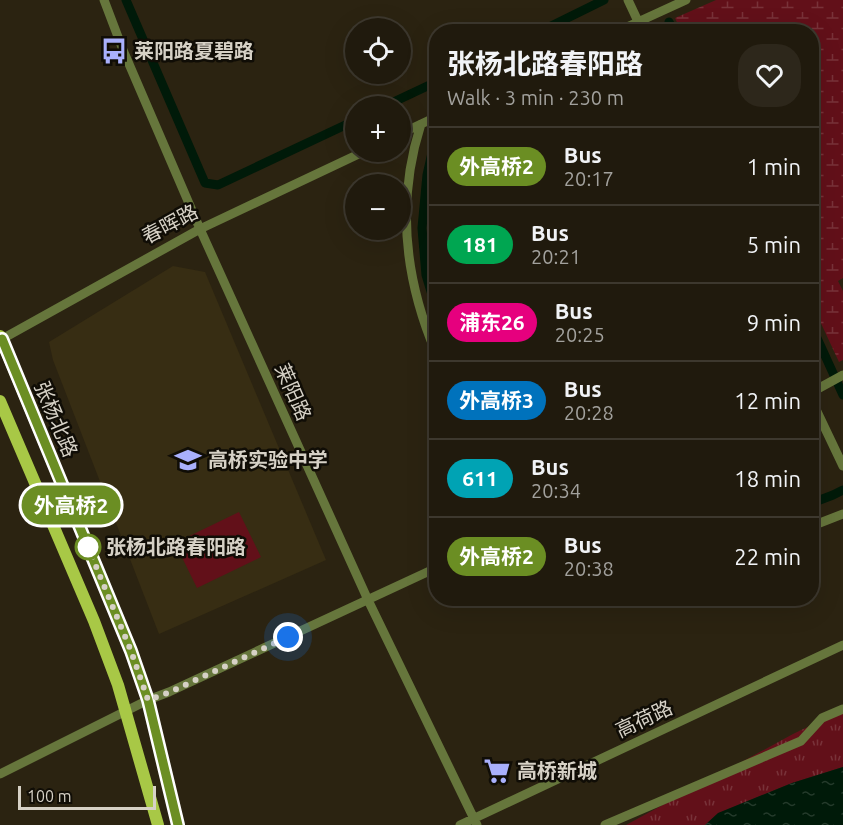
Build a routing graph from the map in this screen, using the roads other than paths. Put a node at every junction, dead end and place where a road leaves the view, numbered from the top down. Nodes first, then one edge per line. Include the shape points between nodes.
1 (104, 0) edge
2 (686, 0) edge
3 (630, 5) edge
4 (638, 21) junction
5 (632, 24) edge
6 (639, 24) edge
7 (429, 120) edge
8 (421, 124) junction
9 (411, 129) edge
10 (345, 161) edge
11 (200, 229) junction
12 (429, 336) edge
13 (1, 338) edge
14 (843, 375) edge
15 (819, 388) edge
16 (0, 401) edge
17 (819, 416) edge
18 (843, 466) edge
19 (843, 514) edge
20 (819, 523) edge
21 (429, 571) edge
22 (368, 600) junction
23 (843, 645) edge
24 (148, 700) junction
25 (843, 709) edge
26 (126, 711) junction
27 (0, 774) edge
28 (476, 821) edge
29 (158, 825) edge
30 (178, 825) edge
31 (460, 825) edge
32 (605, 825) edge

1 - 11 street, 莱阳路
2 - 4 street
3 - 4 street
4 - 5 street
4 - 6 street
7 - 8 street
8 - 9 street
8 - 12 street via 414,146 406,211 413,286
10 - 11 street, 春晖路
11 - 13 street, 春晖路
11 - 22 street, 莱阳路
13 - 24 main road, 张杨北路
14 - 15 street
16 - 26 main road via 94,621
17 - 18 street
19 - 20 street
21 - 22 street
22 - 24 street
22 - 28 street, 莱阳路
23 - 28 street, 高荷路
24 - 26 street
24 - 30 main road, 张杨北路
25 - 32 street via 822,718 801,741
26 - 27 street
26 - 29 main road
28 - 31 street, 高荷路

